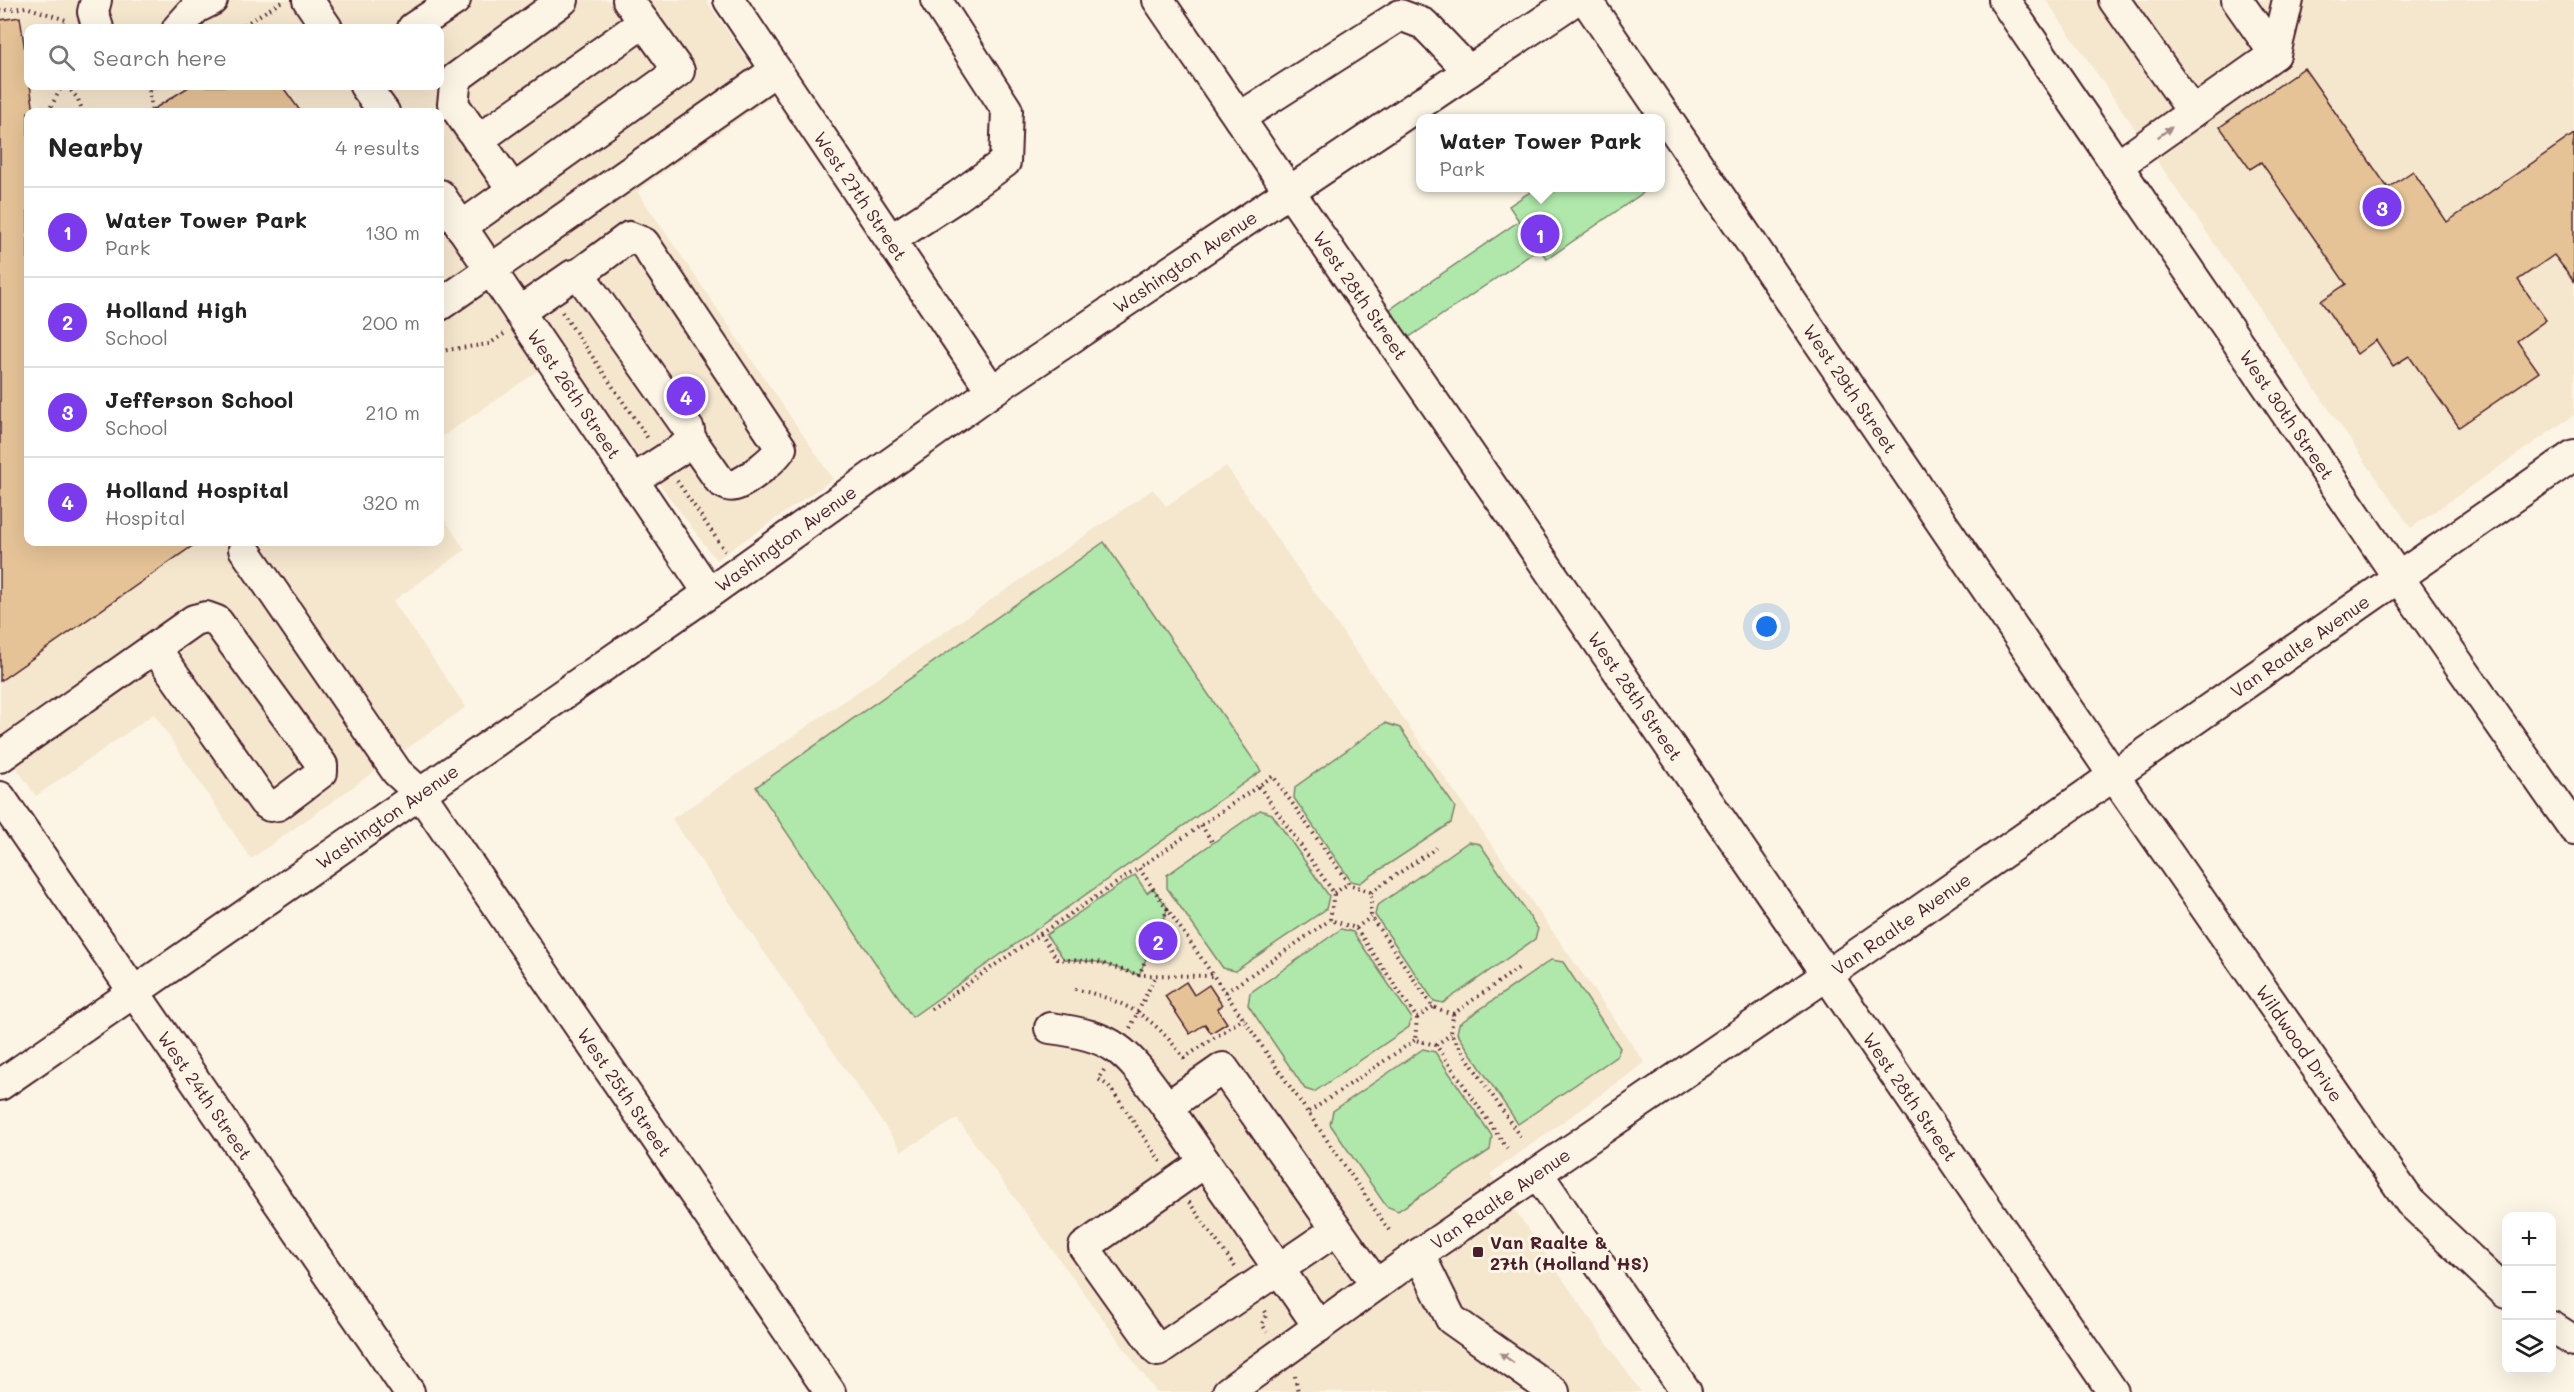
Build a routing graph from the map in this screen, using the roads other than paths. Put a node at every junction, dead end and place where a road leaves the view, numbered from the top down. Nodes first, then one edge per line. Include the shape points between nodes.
1 (212, 0) edge
2 (308, 0) edge
3 (455, 0) edge
4 (563, 0) edge
5 (729, 0) edge
6 (936, 0) edge
7 (1158, 0) edge
8 (1575, 0) edge
9 (1586, 0) edge
10 (2004, 0) edge
11 (2114, 0) edge
12 (2237, 0) edge
13 (2288, 0) edge
14 (636, 11) edge
15 (182, 24) edge
16 (324, 24) edge
17 (419, 24) edge
18 (2275, 54) junction
19 (776, 70) junction
20 (1469, 71) junction
21 (369, 90) edge
22 (381, 108) edge
23 (2193, 112) junction
24 (1664, 114) edge
25 (1665, 116) edge
26 (1239, 118) junction
27 (478, 140) junction
28 (2117, 166) junction
29 (513, 190) junction
30 (1290, 192) junction
31 (444, 201) edge
32 (461, 227) junction
33 (892, 239) junction
34 (490, 269) junction
35 (579, 274) junction
36 (444, 302) edge
37 (522, 316) junction
38 (992, 391) junction
39 (690, 438) junction
40 (2574, 455) edge
41 (633, 480) junction
42 (244, 549) dead end
43 (2398, 577) junction
44 (709, 593) junction
45 (155, 648) junction
46 (0, 757) edge
47 (2114, 776) junction
48 (420, 793) junction
49 (0, 797) edge
50 (2574, 829) edge
51 (1827, 975) junction
52 (134, 991) junction
53 (1050, 1028) dead end
54 (0, 1085) edge
55 (1167, 1107) junction
56 (1205, 1162) junction
57 (1538, 1174) junction
58 (1336, 1230) junction
59 (1419, 1254) junction
60 (1279, 1269) junction
61 (1376, 1285) junction
62 (2502, 1289) edge
63 (1319, 1327) junction
64 (2556, 1330) edge
65 (2574, 1341) edge
66 (1238, 1389) edge
67 (409, 1392) edge
68 (830, 1392) edge
69 (1554, 1392) edge
70 (1686, 1392) edge
71 (2113, 1392) edge

1 - 15 street via 196,8
2 - 16 street
3 - 17 street
4 - 27 street via 456,78 453,104
5 - 19 street, West 27th Street
6 - 33 street via 1007,110 1005,162
7 - 26 street, West 28th Street
8 - 20 street, Washington Avenue
9 - 24 street, West 29th Street
10 - 28 street, West 30th Street
11 - 23 street
12 - 18 street
13 - 18 street
14 - 27 street
14 - 29 street via 679,71
18 - 23 street
19 - 33 street, West 27th Street
19 - 34 street
20 - 26 street via 1424,24 1400,15
20 - 30 street, Washington Avenue
21 - 22 street
28 -> 23 street
25 - 47 street, West 29th Street
26 - 30 street, West 28th Street
27 - 29 street
28 - 43 street, West 30th Street
29 - 32 street
30 - 38 street, Washington Avenue
30 - 51 street, West 28th Street
31 - 32 street, West 26th Street
32 - 34 street, West 26th Street
33 - 38 street, West 27th Street
34 - 36 street
34 - 37 street, West 26th Street
35 - 37 street
35 - 39 street via 689,430
35 - 39 street via 629,237 644,243 781,448 777,456 736,485 728,486 720,481
37 - 41 street, West 26th Street
38 - 44 street, Washington Avenue
39 - 41 street via 687,445
40 - 43 street, Van Raalte Avenue
41 - 44 street, West 26th Street
42 - 48 street, West 25th Street via 397,772
43 - 47 street, Van Raalte Avenue
43 - 50 street, West 30th Street
44 - 48 street, Washington Avenue
45 - 45 street via 194,620 206,617 217,621 322,765 322,772 278,805 264,802
45 - 46 street
47 - 51 street, Van Raalte Avenue
47 - 62 street, Wildwood Drive via 2410,1202
48 - 52 street, Washington Avenue
48 - 68 street, West 25th Street
49 - 52 street, West 24th Street
51 - 57 street, Van Raalte Avenue
51 - 71 street, West 28th Street
52 - 54 street, Washington Avenue
52 - 67 street, West 24th Street
53 - 55 street via 1095,1037 1119,1048
55 - 56 street
55 - 58 street via 1223,1068
56 - 60 street
56 - 60 street via 1084,1247 1158,1351
57 - 59 street, Van Raalte Avenue
57 - 70 street
58 - 60 street
58 - 61 street
59 - 61 street, Van Raalte Avenue
69 -> 59 street via 1451,1319
60 - 63 street
61 - 63 street, Van Raalte Avenue
63 - 66 street, Van Raalte Avenue
64 - 65 street

